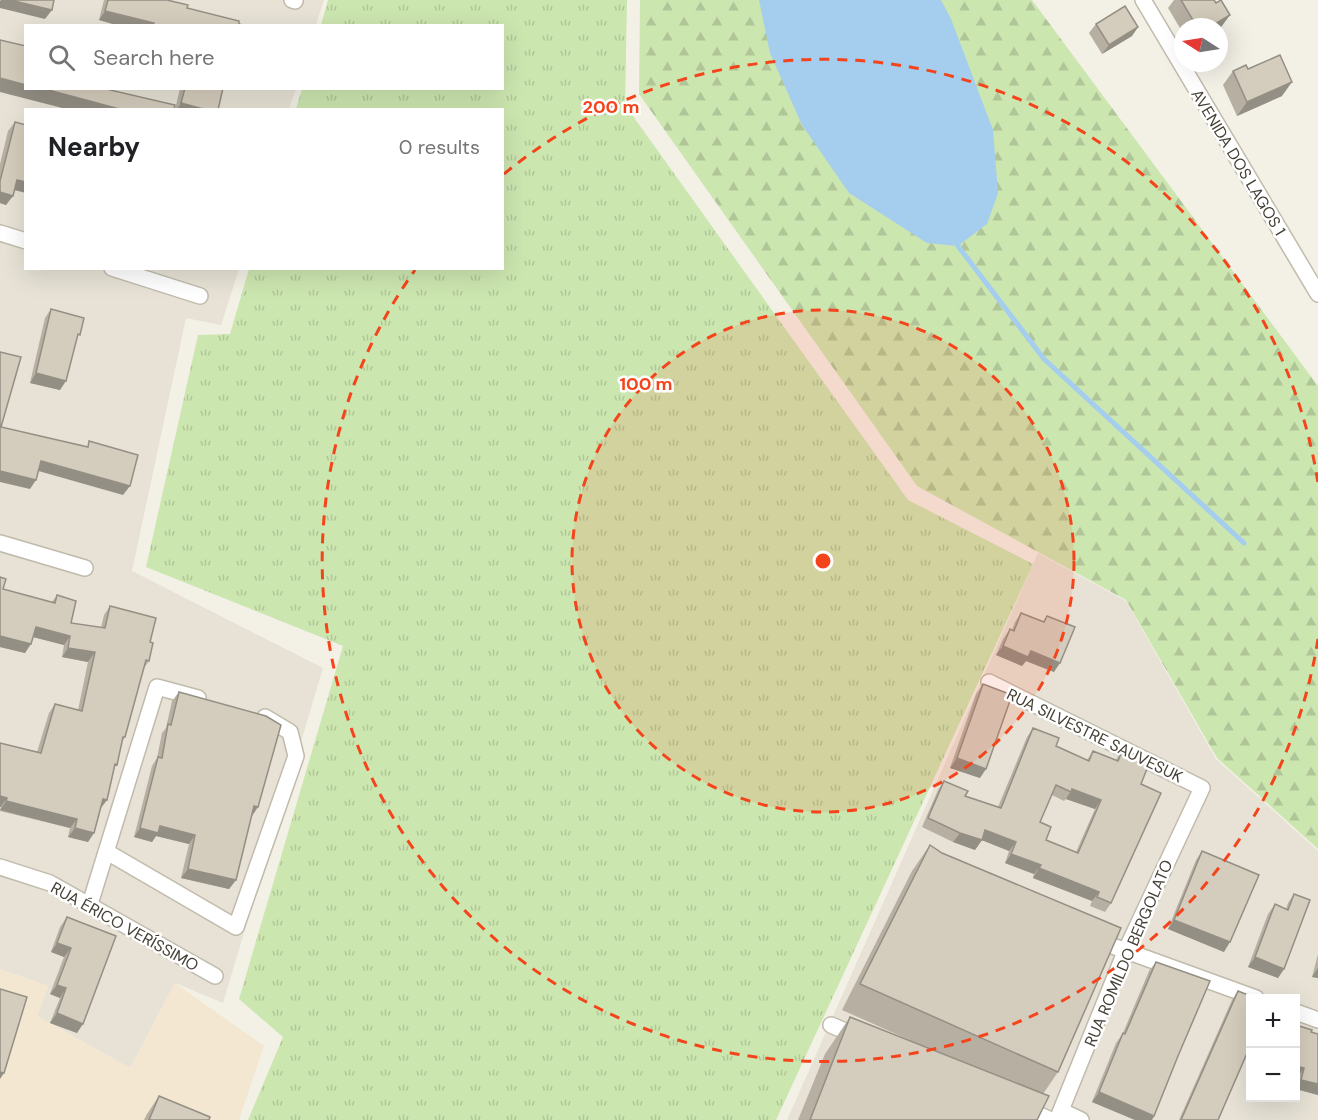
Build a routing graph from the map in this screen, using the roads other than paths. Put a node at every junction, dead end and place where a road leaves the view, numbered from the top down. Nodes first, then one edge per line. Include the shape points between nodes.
1 (1143, 0) edge
2 (0, 233) edge
3 (24, 240) edge
4 (118, 270) edge
5 (1318, 294) edge
6 (200, 296) dead end
7 (0, 543) edge
8 (85, 568) dead end
9 (989, 682) dead end
10 (210, 701) edge
11 (253, 713) edge
12 (1202, 788) joint
13 (107, 852) junction
14 (0, 867) edge
15 (90, 904) junction
16 (1081, 934) edge
17 (1125, 952) junction
18 (215, 976) dead end
19 (1246, 995) edge
20 (1300, 1013) edge
21 (1318, 1020) edge
22 (831, 1025) dead end
23 (873, 1043) edge
24 (1010, 1102) edge
25 (1057, 1117) edge
26 (1082, 1120) edge

1 - 5 street, AVENIDA DOS LAGOS 1
2 - 3 street
4 - 6 street
7 - 8 street
9 - 12 street, RUA SILVESTRE SAUVESUK
10 - 13 street via 157,687
11 - 13 street via 290,732 296,756 236,927
12 - 17 street, RUA ROMILDO BERGOLATO
13 - 15 street
14 - 15 street, RUA ÉRICO VERÍSSIMO via 50,883
15 - 18 street, RUA ÉRICO VERÍSSIMO
16 - 17 street
17 - 19 street
17 - 25 street, RUA ROMILDO BERGOLATO
20 - 21 street
22 - 23 street
24 - 25 street
25 - 26 street

